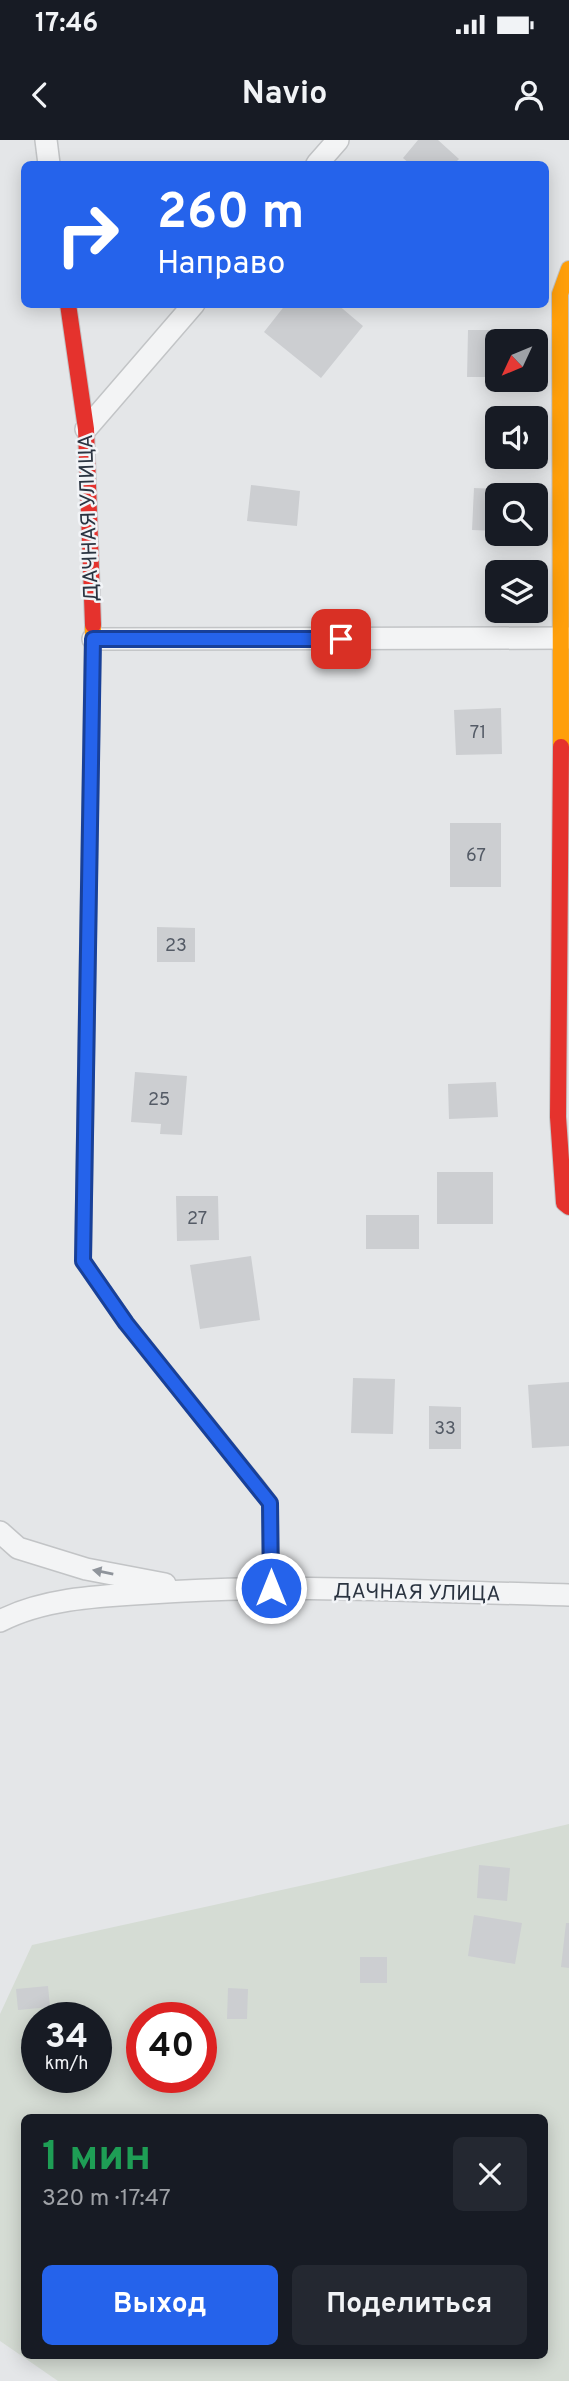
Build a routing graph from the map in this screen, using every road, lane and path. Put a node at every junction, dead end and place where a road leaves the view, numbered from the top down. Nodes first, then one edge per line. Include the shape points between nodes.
1 (46, 140) edge
2 (338, 140) edge
3 (49, 161) edge
4 (320, 161) edge
5 (569, 269) edge
6 (69, 308) edge
7 (191, 308) edge
8 (86, 429) junction
9 (565, 638) edge
10 (93, 639) junction
11 (569, 1208) edge
12 (0, 1532) edge
13 (271, 1588) junction
14 (194, 1590) junction
15 (569, 1595) edge
16 (0, 1621) edge

1 - 3 street
2 - 4 street
5 - 9 street via 560,294
6 - 8 street, ДАЧНАЯ УЛИЦА
7 - 8 street
8 - 10 street, ДАЧНАЯ УЛИЦА
9 - 10 street
9 - 11 street via 558,1116 564,1203
10 - 13 street, ДАЧНАЯ УЛИЦА via 83,1261 126,1323 270,1503
14 -> 12 street via 86,1569 18,1548
13 - 14 street
13 - 15 street, ДАЧНАЯ УЛИЦА
14 - 16 street via 82,1597

